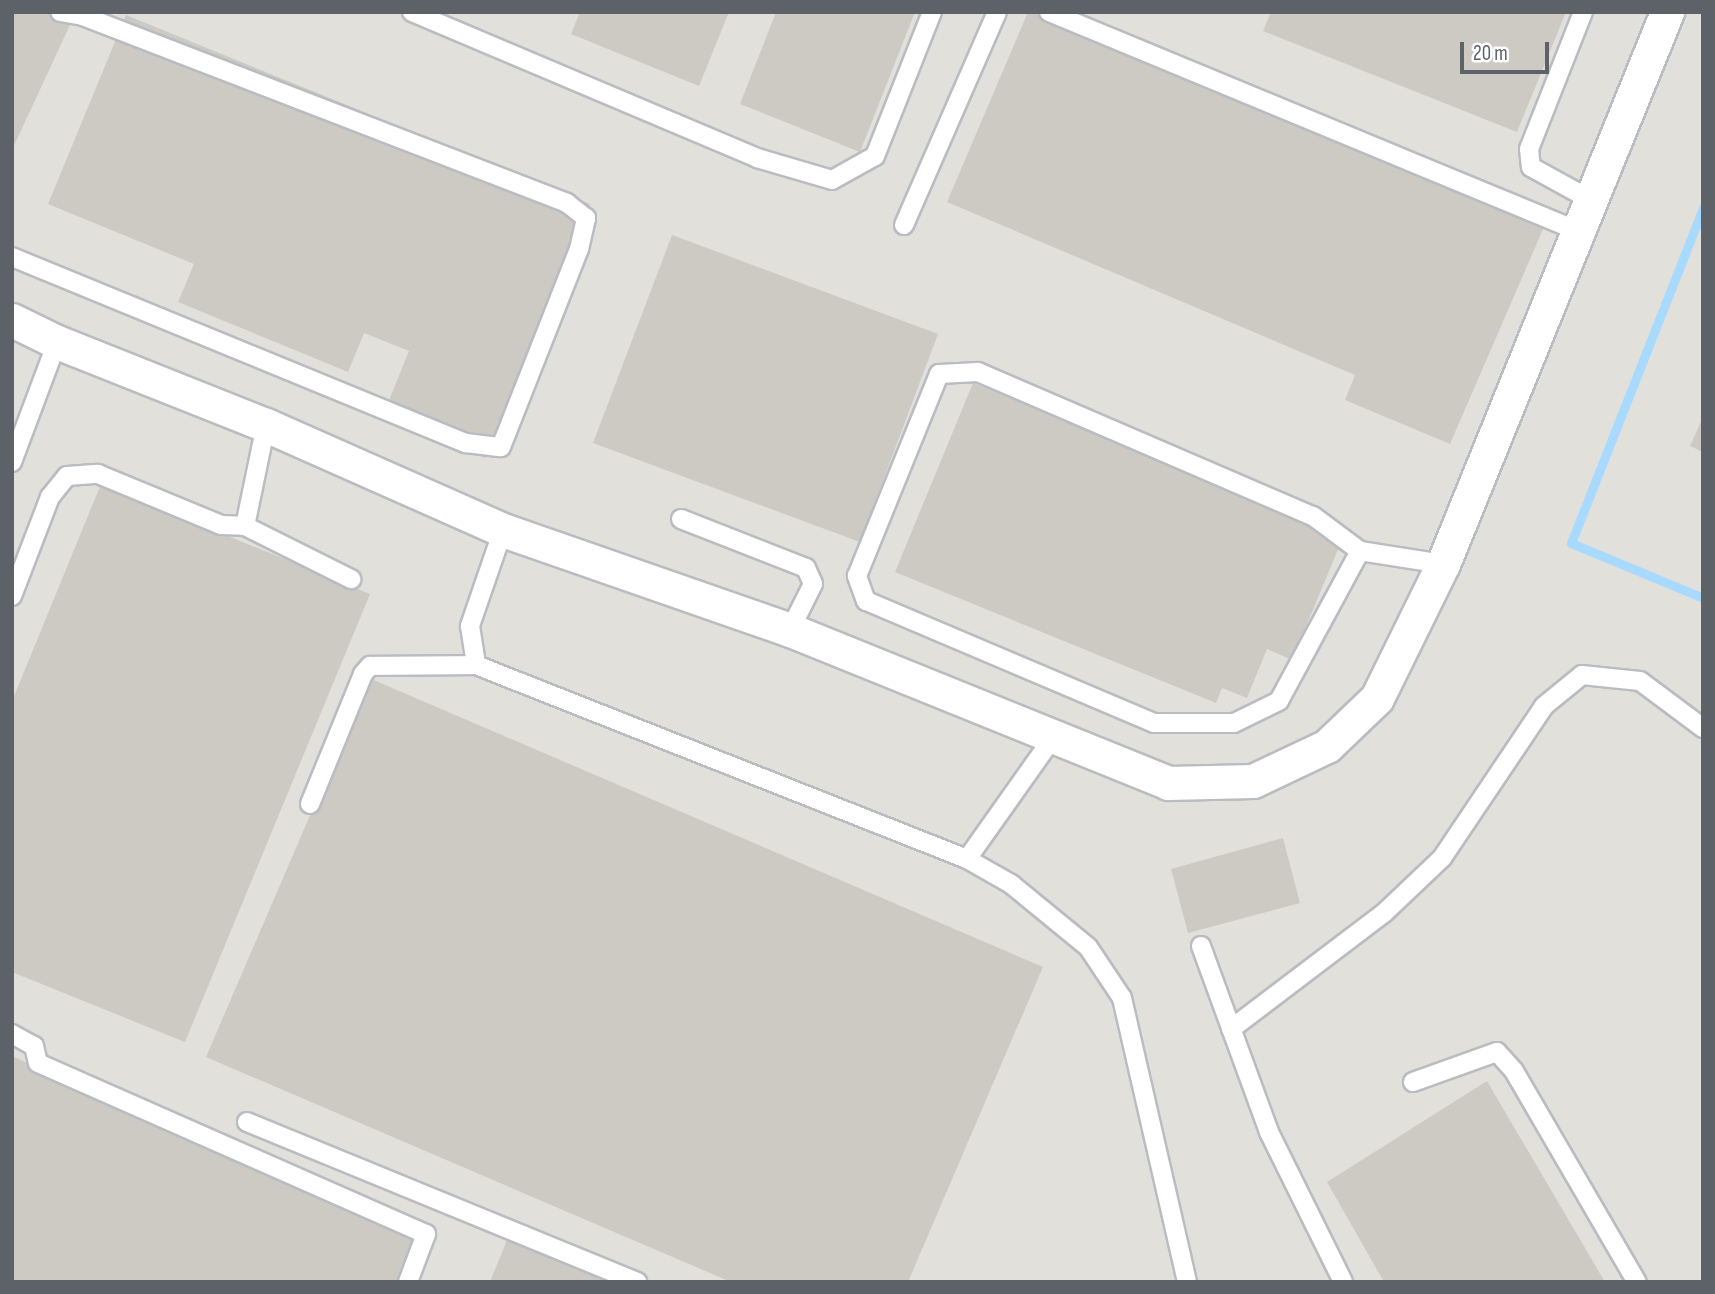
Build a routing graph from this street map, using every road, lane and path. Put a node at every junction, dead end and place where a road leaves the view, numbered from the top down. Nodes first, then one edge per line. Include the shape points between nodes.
1 (60, 12) edge
2 (412, 12) edge
3 (932, 12) edge
4 (997, 12) edge
5 (1049, 12) edge
6 (1583, 12) edge
7 (1667, 12) edge
8 (1591, 200) junction
9 (904, 225) dead end
10 (1578, 231) junction
11 (12, 257) edge
12 (12, 320) edge
13 (57, 342) junction
14 (266, 425) junction
15 (12, 462) edge
16 (681, 519) dead end
17 (245, 526) junction
18 (503, 530) junction
19 (1360, 551) junction
20 (1443, 564) junction
21 (351, 579) dead end
22 (12, 596) edge
23 (790, 630) junction
24 (476, 665) junction
25 (1703, 729) edge
26 (1054, 736) junction
27 (310, 804) dead end
28 (967, 859) junction
29 (1200, 946) dead end
30 (1231, 1028) junction
31 (12, 1034) edge
32 (1413, 1082) dead end
33 (247, 1122) dead end
34 (408, 1282) edge
35 (636, 1282) edge
36 (1187, 1282) edge
37 (1343, 1282) edge
38 (1637, 1282) edge

1 - 11 lane via 83,16 567,203 586,218 579,249 501,447 466,443
2 - 3 lane via 757,158 832,180 875,156
4 - 9 lane
5 - 10 lane
6 - 8 lane via 1529,149 1531,167
7 - 8 street
8 - 10 street
10 - 20 street
12 - 13 street
13 - 14 street
13 - 15 lane
14 - 17 lane
14 - 18 street
16 - 23 lane via 806,568 813,584
17 - 21 lane
17 - 22 lane via 221,525 98,474 67,476 50,497
18 - 23 street
18 - 24 lane via 470,626
19 - 19 lane via 1313,516 978,372 939,374 857,576 866,601 1154,723 1234,723 1279,701
19 - 20 lane
20 - 26 street via 1377,698 1327,746 1253,781 1168,782
23 - 26 street
24 - 27 lane via 370,666
24 - 28 lane
25 - 30 lane via 1640,681 1582,675 1544,706 1442,858 1385,912
26 - 28 lane
28 - 36 lane via 1011,884 1088,947 1122,998
29 - 30 lane
30 - 37 lane via 1269,1132
31 - 34 lane via 34,1046 38,1063 426,1234
32 - 38 lane via 1497,1052 1514,1071
33 - 35 lane

